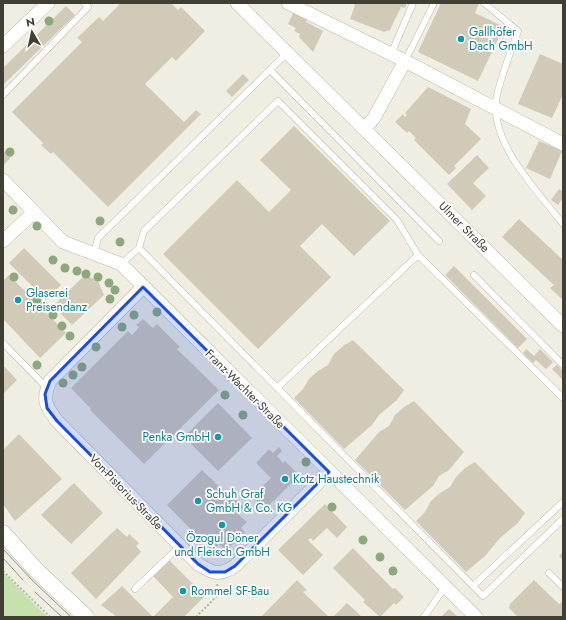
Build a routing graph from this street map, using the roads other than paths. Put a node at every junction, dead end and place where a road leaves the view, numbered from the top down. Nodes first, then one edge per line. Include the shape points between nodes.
1 (48, 3) edge
2 (84, 3) edge
3 (288, 3) edge
4 (413, 3) edge
5 (434, 3) edge
6 (484, 3) edge
7 (239, 4) edge
8 (3, 46) edge
9 (286, 54) junction
10 (391, 54) junction
11 (405, 61) junction
12 (270, 70) junction
13 (3, 95) edge
14 (496, 107) junction
15 (365, 128) junction
16 (563, 144) edge
17 (3, 180) edge
18 (34, 212) junction
19 (563, 224) edge
20 (439, 240) dead end
21 (3, 241) edge
22 (139, 248) junction
23 (94, 254) junction
24 (418, 255) junction
25 (121, 264) junction
26 (474, 275) dead end
27 (143, 287) junction
28 (563, 326) edge
29 (3, 343) edge
30 (563, 365) edge
31 (47, 388) junction
32 (278, 388) junction
33 (563, 398) edge
34 (329, 472) junction
35 (563, 502) edge
36 (563, 519) edge
37 (3, 533) edge
38 (180, 546) junction
39 (549, 572) dead end
40 (473, 586) junction
41 (445, 587) junction
42 (563, 587) edge
43 (135, 588) dead end
44 (86, 617) edge
45 (424, 617) edge
46 (476, 617) edge

1 - 8 street
2 - 13 lane via 88,7
3 - 10 street
4 - 10 lane
5 - 11 lane
6 - 14 lane via 518,31 497,95
7 - 9 street, Ulmer Straße
9 - 12 lane
9 - 15 street, Ulmer Straße
10 - 11 street
11 - 14 street
11 - 15 street via 374,118
12 - 20 lane
12 - 23 lane via 98,238
14 - 16 street
14 - 19 lane via 497,123 504,142 520,168
15 - 28 street, Ulmer Straße
17 - 18 street, Franz-Wachter-Straße
18 - 21 street
18 - 23 street, Franz-Wachter-Straße via 63,242
22 - 24 lane via 144,231 278,101 397,220
22 - 25 lane
22 - 32 lane
23 - 25 street, Franz-Wachter-Straße
24 - 32 lane
24 - 33 lane
25 - 27 street, Franz-Wachter-Straße
26 - 30 lane
27 - 31 street via 50,380
27 - 34 street, Franz-Wachter-Straße
29 - 31 lane
31 - 38 street, Von-Pistorius-Straße via 44,394 47,408 57,421
32 - 40 lane
34 - 38 street, Von-Pistorius-Straße via 235,566 225,572 210,572
34 - 41 street, Franz-Wachter-Straße
35 - 40 lane
36 - 40 lane via 483,596
37 - 44 street via 36,570
38 - 43 lane
39 - 42 lane
41 - 45 lane
41 - 46 street, Franz-Wachter-Straße

